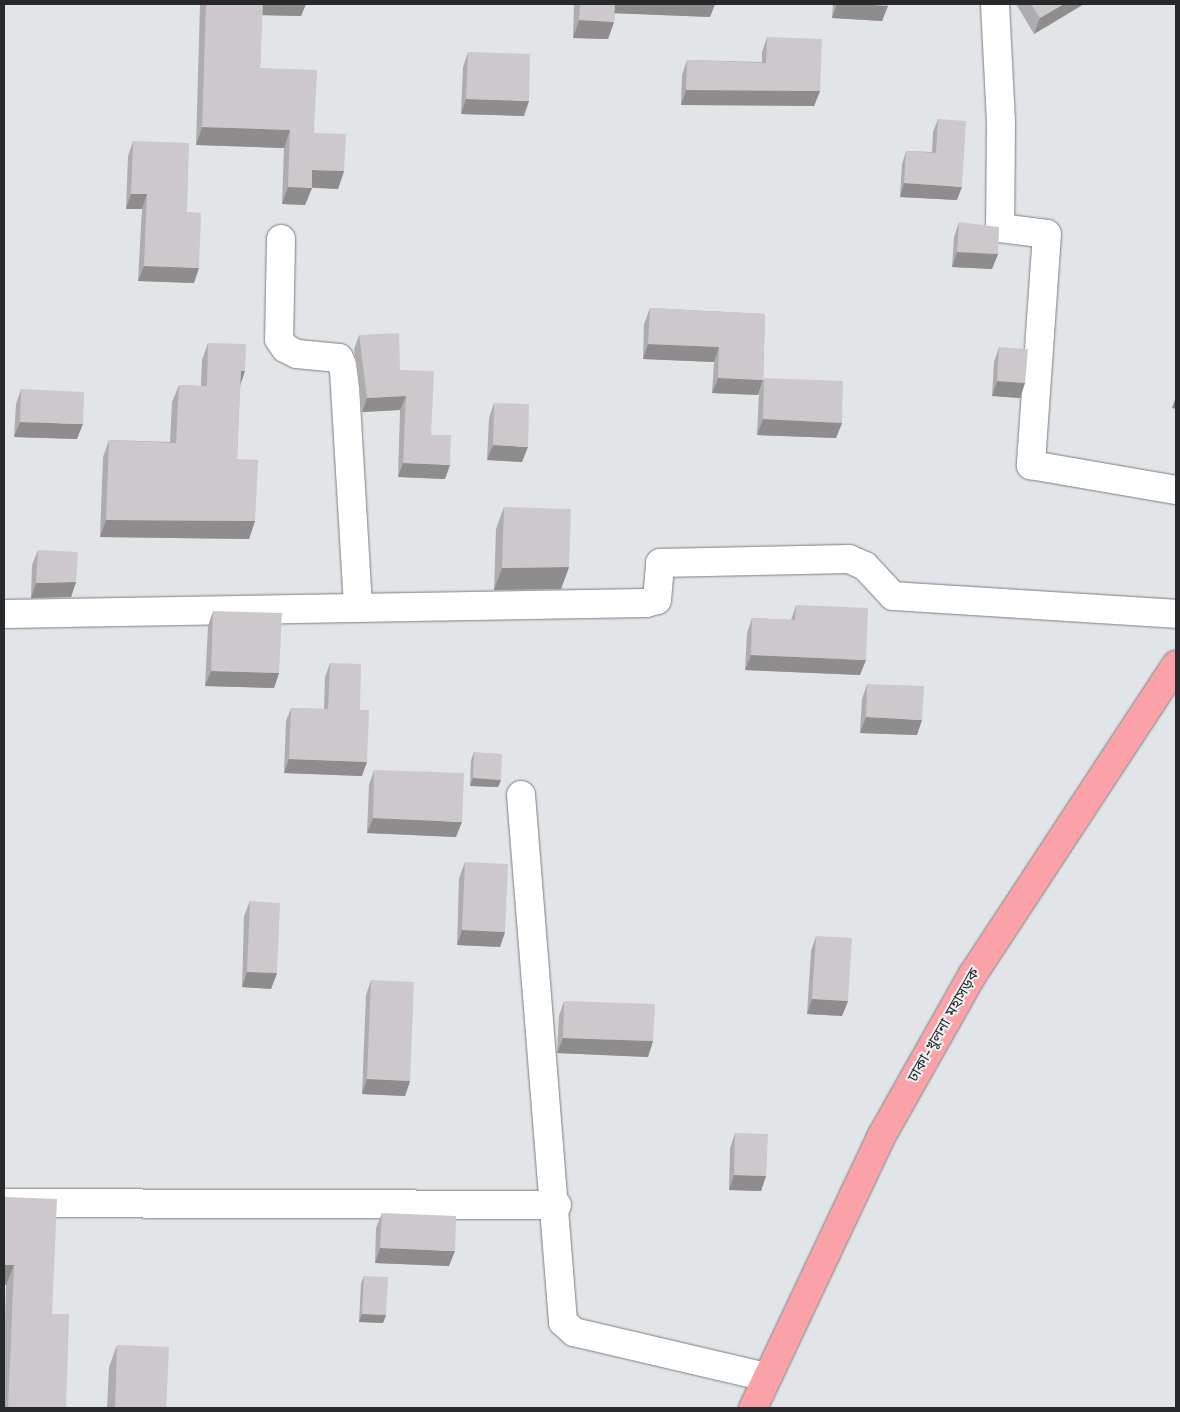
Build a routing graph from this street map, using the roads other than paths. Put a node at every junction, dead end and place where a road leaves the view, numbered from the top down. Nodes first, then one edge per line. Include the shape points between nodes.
1 (995, 4) edge
2 (281, 239) dead end
3 (1176, 490) edge
4 (358, 607) junction
5 (4, 614) edge
6 (1176, 614) edge
7 (1176, 665) edge
8 (520, 795) dead end
9 (4, 1203) edge
10 (557, 1205) junction
11 (766, 1377) junction
12 (753, 1408) edge

1 - 3 street via 1001,122 1000,228 1047,234 1031,465
2 - 4 street via 279,339 285,348 297,354 339,358 344,370
4 - 5 street
4 - 6 street via 646,603 657,600 660,563 849,559 865,566 893,596
7 - 11 highway, ঢাকা-খুলনা মহাসড়ক via 973,974 881,1137
8 - 10 street
9 - 10 street
10 - 11 street via 563,1322 574,1332
11 - 12 highway, ঢাকা-খুলনা মহাসড়ক

